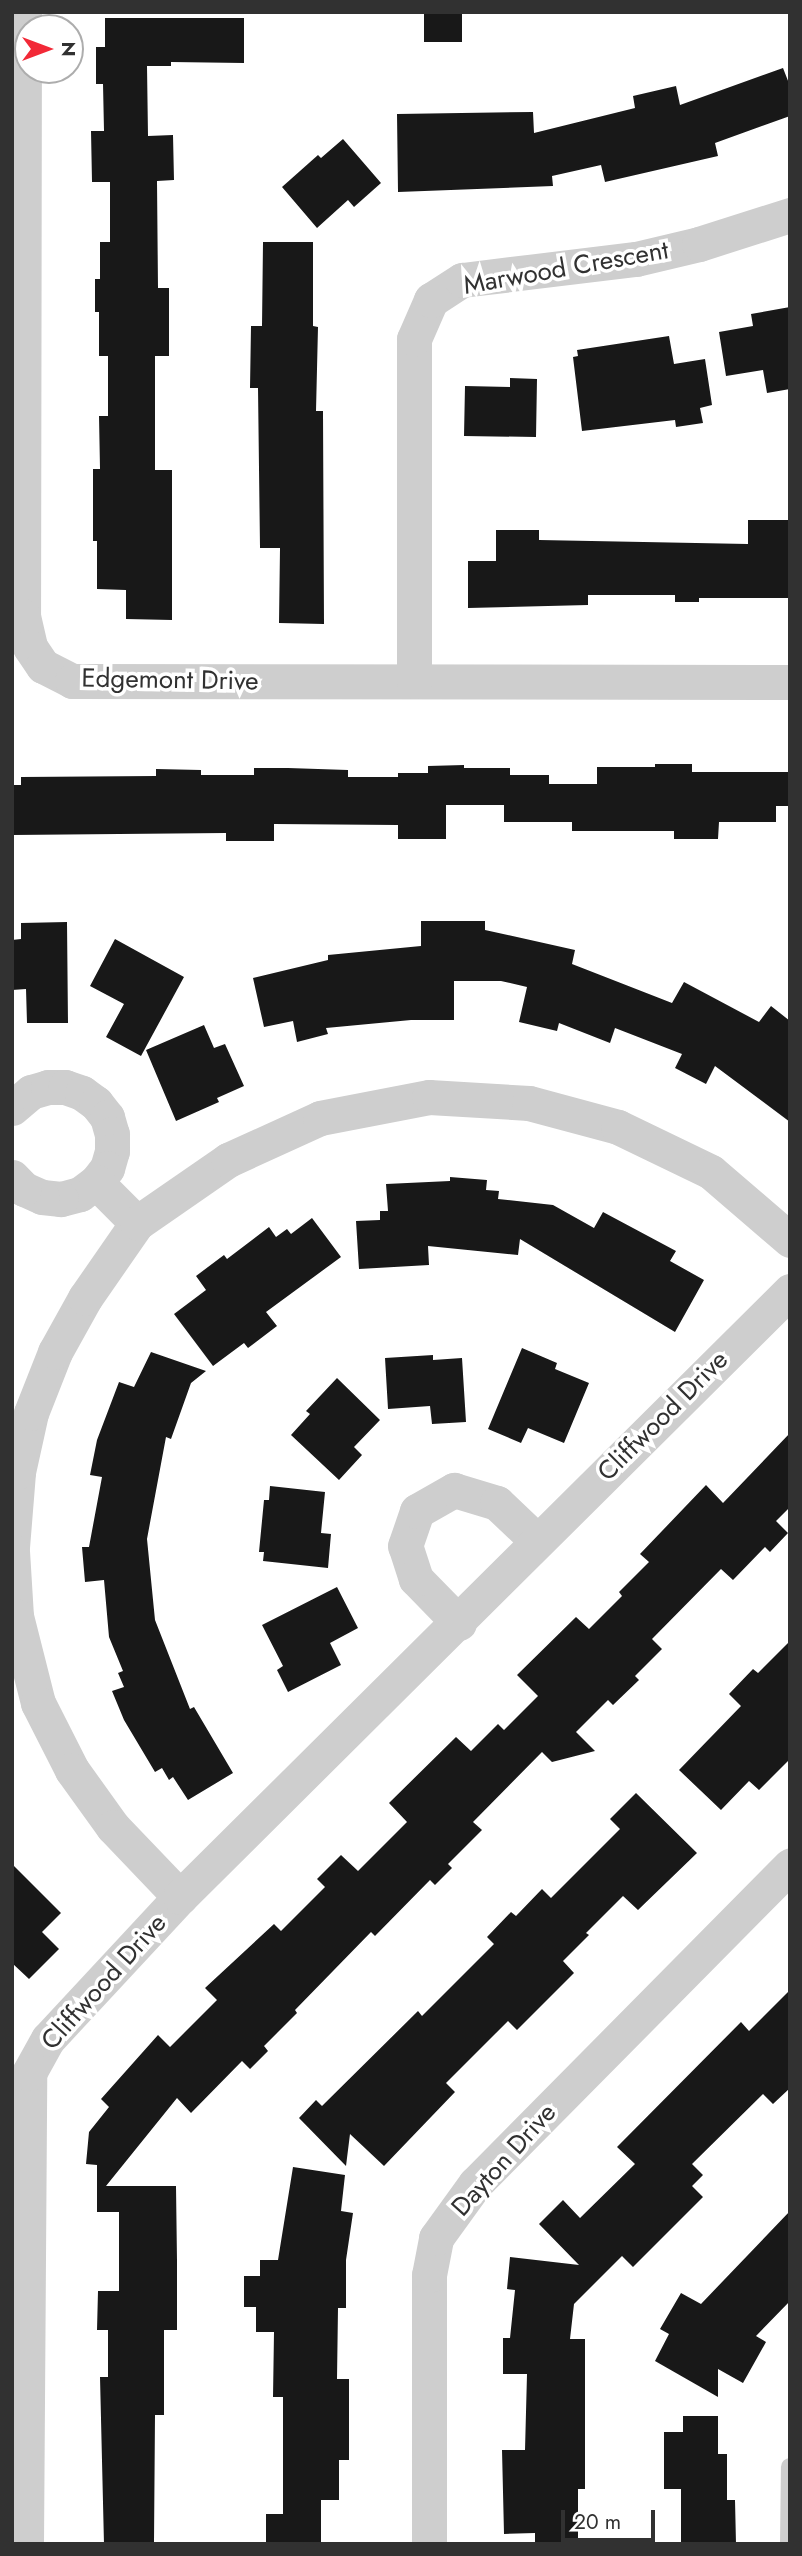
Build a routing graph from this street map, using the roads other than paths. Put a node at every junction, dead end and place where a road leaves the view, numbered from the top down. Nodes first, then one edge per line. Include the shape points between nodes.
1 (24, 12) edge
2 (790, 215) edge
3 (414, 681) junction
4 (790, 682) edge
5 (12, 1108) edge
6 (12, 1177) edge
7 (96, 1182) junction
8 (137, 1223) junction
9 (790, 1240) edge
10 (790, 1291) edge
11 (537, 1541) junction
12 (12, 1549) edge
13 (458, 1623) junction
14 (790, 1866) edge
15 (180, 1897) junction
16 (790, 2467) edge
17 (26, 2544) edge
18 (429, 2544) edge
19 (789, 2544) edge

1 - 3 street, Edgemont Drive via 23,616 30,647 43,666 72,681
2 - 3 street, Marwood Crescent via 636,259 462,281 430,300 414,339
3 - 4 street, Edgemont Drive
5 - 7 street via 31,1092 48,1087 74,1090 96,1103 107,1117 112,1151
6 - 7 street via 24,1189 61,1199 80,1194
7 - 8 street
8 - 9 street via 228,1160 320,1118 429,1097 529,1103 618,1127 711,1172
8 - 12 street via 85,1298 55,1352 31,1413 19,1472
10 - 11 street, Cliffwood Drive
11 - 13 street, Cliffwood Drive
11 - 13 street via 497,1503 454,1490 417,1511 405,1546 416,1579
12 - 15 street via 16,1616 38,1703 72,1770 113,1827
13 - 15 street, Cliffwood Drive
14 - 18 street, Dayton Drive via 475,2184 436,2238 429,2275
15 - 17 street, Cliffwood Drive via 48,2039 29,2073
16 - 19 lane

